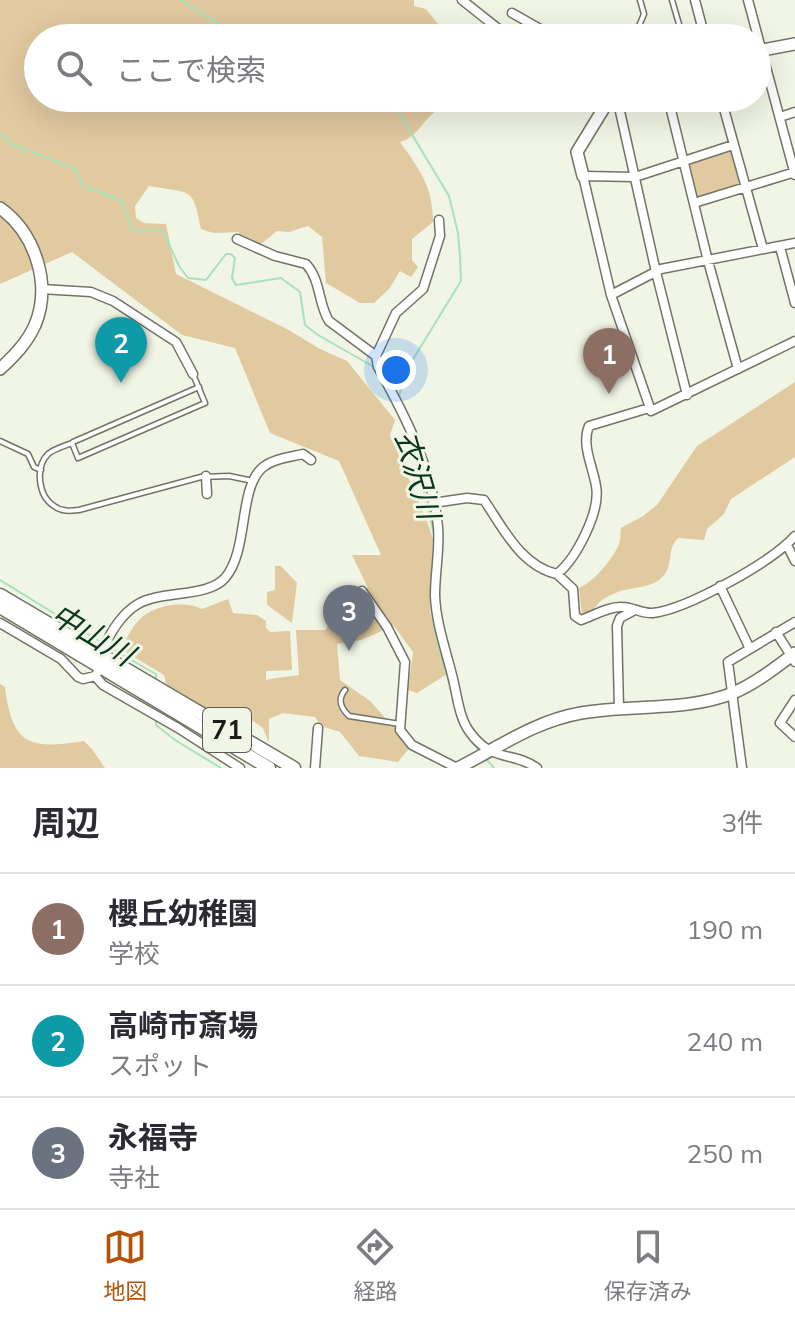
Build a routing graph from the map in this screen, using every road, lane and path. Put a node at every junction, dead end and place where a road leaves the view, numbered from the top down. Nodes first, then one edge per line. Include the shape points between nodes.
1 (462, 0) edge
2 (640, 0) edge
3 (672, 0) edge
4 (695, 0) edge
5 (748, 0) edge
6 (512, 13) dead end
7 (492, 24) edge
8 (531, 24) edge
9 (640, 24) edge
10 (679, 24) edge
11 (701, 24) edge
12 (753, 24) edge
13 (795, 44) edge
14 (771, 48) edge
15 (771, 88) edge
16 (601, 112) edge
17 (620, 112) edge
18 (671, 112) edge
19 (725, 112) edge
20 (795, 112) edge
21 (780, 117) junction
22 (733, 145) junction
23 (683, 161) junction
24 (795, 173) edge
25 (583, 176) junction
26 (635, 177) junction
27 (745, 188) junction
28 (694, 203) junction
29 (0, 208) edge
30 (439, 220) dead end
31 (237, 239) dead end
32 (795, 243) edge
33 (780, 247) junction
34 (763, 249) junction
35 (708, 261) junction
36 (656, 272) junction
37 (41, 289) junction
38 (611, 295) junction
39 (795, 303) edge
40 (795, 341) edge
41 (376, 356) junction
42 (0, 369) edge
43 (738, 369) junction
44 (193, 374) joint
45 (199, 387) junction
46 (687, 395) junction
47 (649, 408) junction
48 (0, 441) edge
49 (72, 443) junction
50 (311, 460) dead end
51 (41, 470) junction
52 (206, 476) junction
53 (253, 481) junction
54 (207, 494) dead end
55 (433, 503) junction
56 (795, 536) edge
57 (787, 545) junction
58 (795, 561) edge
59 (557, 574) junction
60 (720, 586) junction
61 (362, 591) dead end
62 (0, 595) edge
63 (0, 607) edge
64 (635, 610) junction
65 (795, 622) edge
66 (0, 623) edge
67 (776, 632) junction
68 (750, 649) junction
69 (794, 657) edge
70 (102, 662) junction
71 (345, 690) dead end
72 (732, 694) junction
73 (155, 698) junction
74 (795, 700) edge
75 (619, 708) junction
76 (400, 724) junction
77 (318, 728) dead end
78 (795, 737) edge
79 (490, 752) junction
80 (240, 768) edge
81 (269, 768) edge
82 (294, 768) edge
83 (315, 768) edge
84 (458, 768) edge
85 (537, 768) edge
86 (742, 768) edge

1 - 7 street
2 - 9 lane via 644,14
3 - 10 lane
4 - 11 street
5 - 12 street
6 - 8 street
13 - 14 street
15 - 21 street
16 - 25 street via 577,152
17 - 26 street
18 - 23 street
19 - 22 street
20 - 21 street
21 - 24 street
22 - 23 street
22 - 27 street
23 - 26 street
23 - 28 street
24 - 27 street
25 - 26 street
25 - 38 street
26 - 36 street
27 - 28 street
27 - 34 street
28 - 35 street
29 - 37 street via 29,239
30 - 41 street via 440,236 423,289 396,313
31 - 41 street via 306,264 329,321
32 - 33 street
33 - 34 street
33 - 39 street
34 - 35 street
35 - 36 street
35 - 43 street
36 - 38 street
36 - 46 street
37 - 42 street via 34,327
37 - 44 street via 91,292 113,301 176,342
38 - 47 street
40 - 43 street
41 - 55 street via 415,435
43 - 46 street
44 - 45 lane
45 - 49 lane
45 - 49 lane via 205,403 78,458
46 - 47 street via 653,411
47 - 59 street via 589,426 584,436 597,506 583,540
48 - 51 lane via 28,454
49 - 51 lane via 47,456
50 - 53 street via 303,454 273,461
51 - 52 lane via 47,500 65,511
52 - 53 lane
52 - 54 street
53 - 70 street via 235,560 224,579 136,605 117,624
55 - 59 street via 484,500 524,555 542,571
55 - 79 street via 438,527 438,628 468,730
56 - 57 street
57 - 58 street
57 - 60 street
59 - 64 street via 573,589 575,616 581,620 620,606
60 - 64 street via 680,607 653,613
60 - 68 street
61 - 76 street via 405,662
62 - 70 main road, 71
63 - 70 main road, 71
64 - 75 street via 617,626
65 - 67 street
66 - 70 street via 61,659 83,679
67 - 68 street
67 - 69 street
68 - 72 street via 728,662
69 - 72 street
70 - 73 main road, 71
70 - 73 street via 103,685
71 - 76 lane via 341,706 349,716
72 - 75 street
72 - 86 street
73 - 80 street via 161,718
73 - 81 main road, 71
73 - 82 main road, 71
74 - 78 street via 780,723
75 - 79 street via 553,720
76 - 84 street via 412,745
77 - 83 street
79 - 84 street
79 - 85 street

